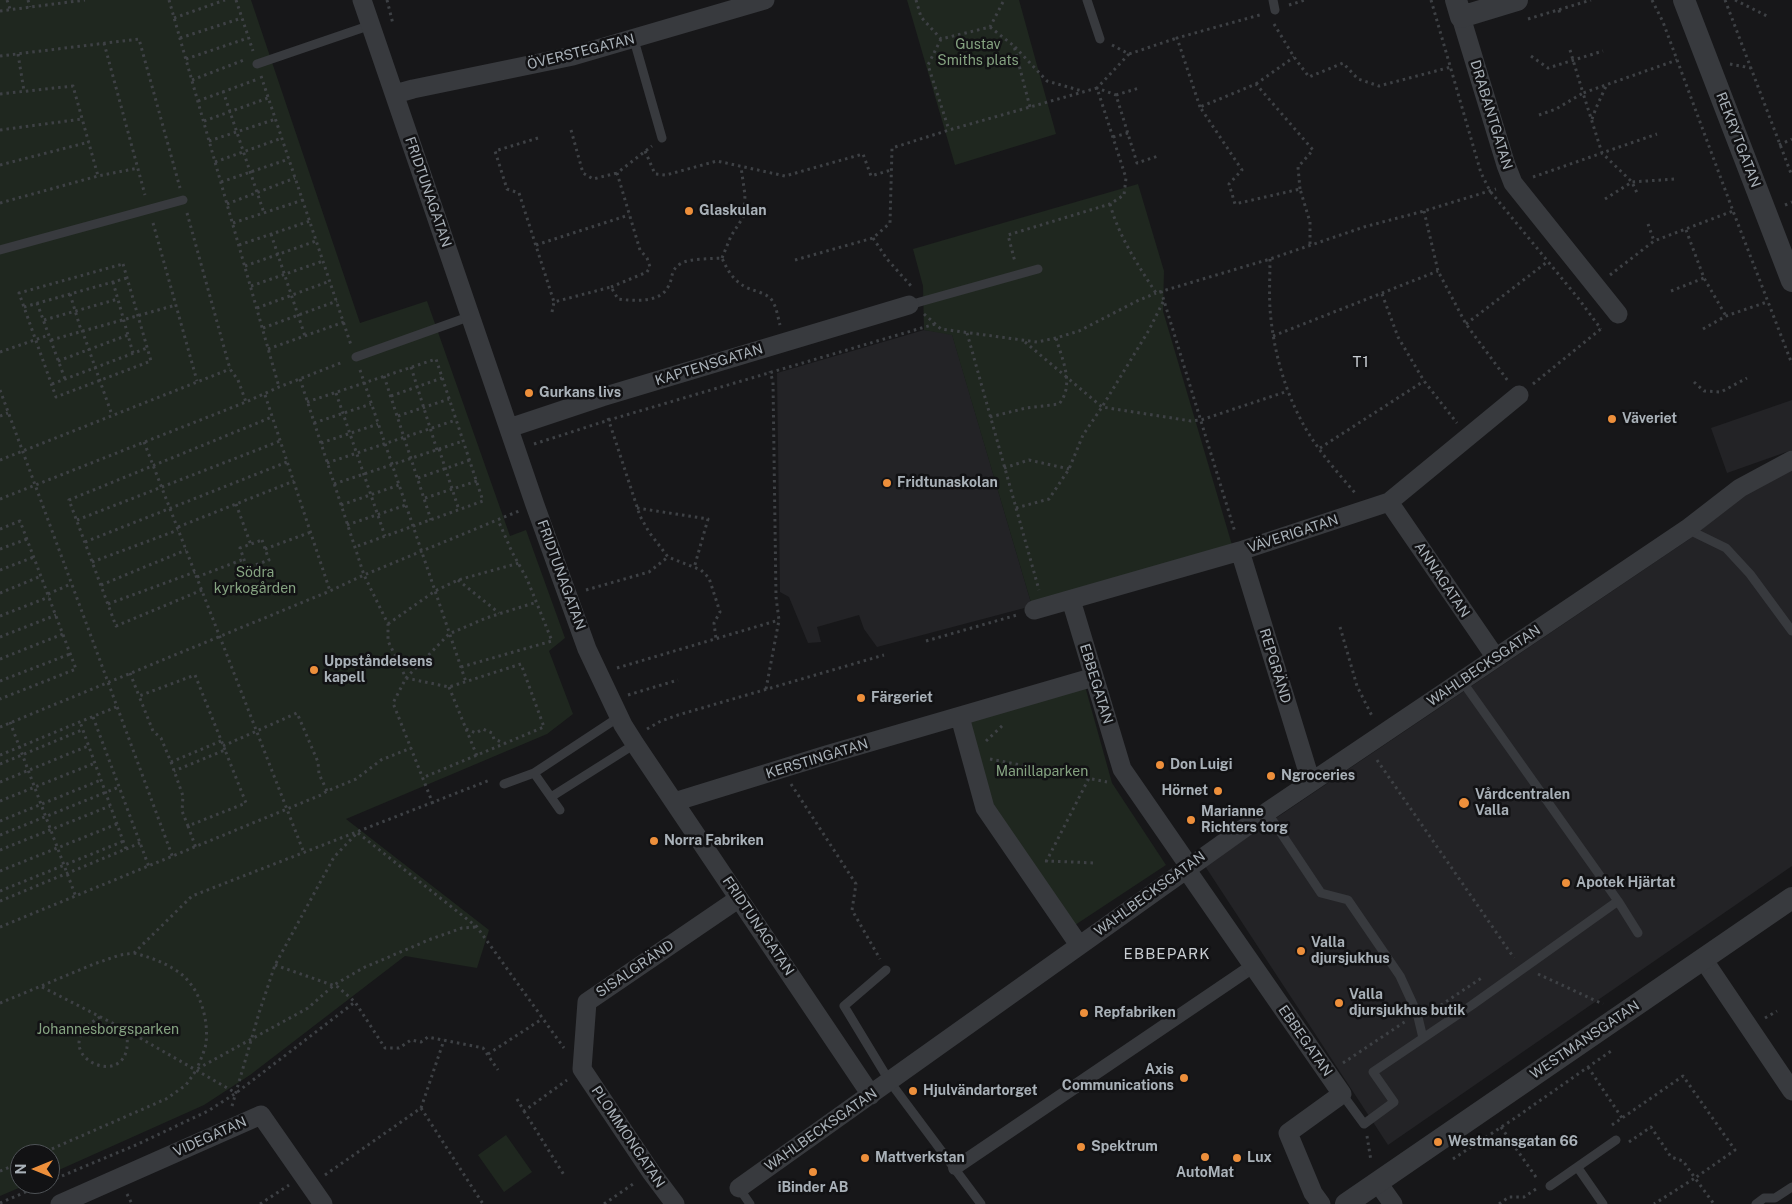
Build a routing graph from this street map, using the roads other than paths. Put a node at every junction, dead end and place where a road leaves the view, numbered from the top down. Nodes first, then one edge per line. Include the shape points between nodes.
1 (362, 0) edge
2 (765, 0) edge
3 (1087, 0) edge
4 (1273, 0) edge
5 (1518, 0) edge
6 (1684, 0) edge
7 (1459, 9) edge
8 (1271, 11) road end
9 (371, 25) junction
10 (634, 40) junction
11 (1100, 40) road end
12 (256, 61) road end
13 (395, 94) junction
14 (662, 138) road end
15 (183, 200) dead end
16 (0, 250) edge
17 (1038, 269) dead end
18 (1792, 281) edge
19 (911, 297) joint
20 (1618, 314) road end
21 (471, 316) junction
22 (356, 357) road end
23 (1518, 395) road end
24 (518, 425) junction
25 (1792, 460) edge
26 (1389, 502) junction
27 (1687, 529) junction
28 (1240, 551) junction
29 (1071, 600) junction
30 (1039, 608) road end
31 (1792, 631) edge
32 (1496, 658) junction
33 (1094, 676) junction
34 (1462, 681) junction
35 (960, 717) junction
36 (619, 718) junction
37 (638, 738) junction
38 (534, 773) junction
39 (1311, 782) junction
40 (504, 784) road end
41 (551, 797) junction
42 (674, 802) junction
43 (560, 810) dead end
44 (1267, 812) junction
45 (1188, 868) junction
46 (1792, 898) edge
47 (738, 899) junction
48 (1618, 901) junction
49 (1638, 933) dead end
50 (1079, 945) junction
51 (1702, 959) junction
52 (1253, 966) junction
53 (886, 970) road end
54 (1423, 1038) junction
55 (582, 1069) joint
56 (890, 1082) junction
57 (1792, 1091) edge
58 (1342, 1094) junction
59 (871, 1095) junction
60 (1616, 1140) road end
61 (955, 1168) junction
62 (1578, 1168) junction
63 (1375, 1172) junction
64 (1550, 1186) dead end
65 (1792, 1187) edge
66 (739, 1188) joint
67 (60, 1204) edge
68 (323, 1204) edge
69 (675, 1204) edge
70 (750, 1204) edge
71 (981, 1204) edge
72 (1321, 1204) edge
73 (1346, 1204) edge
74 (1392, 1204) edge
75 (1603, 1204) edge
76 (1756, 1204) edge

1 - 9 street, FRIDTUNAGATAN
2 - 10 street, ÖVERSTEGATAN
3 - 11 lane
4 - 8 lane
5 - 7 street
6 - 18 street, REKRYTGATAN
7 - 20 street, DRABANTGATAN via 1513,183
9 - 12 lane
9 - 13 street, FRIDTUNAGATAN
10 - 13 street, ÖVERSTEGATAN
10 - 14 lane
13 - 21 street, FRIDTUNAGATAN
15 - 16 lane
17 - 19 lane
19 - 24 street, KAPTENSGATAN via 786,342
21 - 22 lane
21 - 24 street, FRIDTUNAGATAN
23 - 26 street, VÄVERIGATAN
24 - 36 street, FRIDTUNAGATAN via 536,505 588,649
25 - 27 street, WAHLBECKSGATAN via 1740,488
26 - 28 street, VÄVERIGATAN
26 - 32 street, ANNAGATAN
27 - 31 lane via 1726,548 1750,574
27 - 32 street, WAHLBECKSGATAN
28 - 29 street, VÄVERIGATAN
28 - 39 street, REPGRÄND
29 - 30 street, VÄVERIGATAN
29 - 33 street, EBBEGATAN
32 - 34 street, WAHLBECKSGATAN
33 - 35 street, KERSTINGATAN
33 - 45 street, EBBEGATAN via 1122,769
34 - 39 street, WAHLBECKSGATAN
34 - 48 lane
35 - 42 street, KERSTINGATAN
35 - 50 street via 985,808
36 - 37 street, FRIDTUNAGATAN
36 - 38 lane
37 - 41 lane
37 - 42 street, FRIDTUNAGATAN
38 - 40 lane
38 - 41 lane
39 - 44 street, WAHLBECKSGATAN
41 - 43 lane
42 - 47 street, FRIDTUNAGATAN
44 - 45 street, WAHLBECKSGATAN
44 - 54 lane via 1321,893 1348,900 1400,976 1417,1013
45 - 50 street, WAHLBECKSGATAN
45 - 52 street, EBBEGATAN
46 - 51 street, WESTMANSGATAN
47 - 55 street, SISALGRÄND via 588,1002
47 - 59 street, FRIDTUNAGATAN
48 - 49 lane
48 - 54 lane
50 - 56 street, WAHLBECKSGATAN
51 - 57 street
51 - 63 street, WESTMANSGATAN
52 - 58 street, EBBEGATAN
52 - 61 street
53 - 56 lane via 844,1006
54 - 58 lane via 1373,1072 1394,1102 1364,1124
55 - 69 street, PLOMMONGATAN
56 - 59 street, WAHLBECKSGATAN
56 - 61 lane
58 - 72 street via 1288,1133 1313,1193
59 - 66 street, WAHLBECKSGATAN
60 - 62 lane
61 - 71 lane
62 - 64 lane
62 - 75 lane
63 - 73 street, WESTMANSGATAN
63 - 74 street
65 - 76 lane via 1775,1198 1764,1198
66 - 70 lane
67 - 68 street, VIDEGATAN via 261,1115

